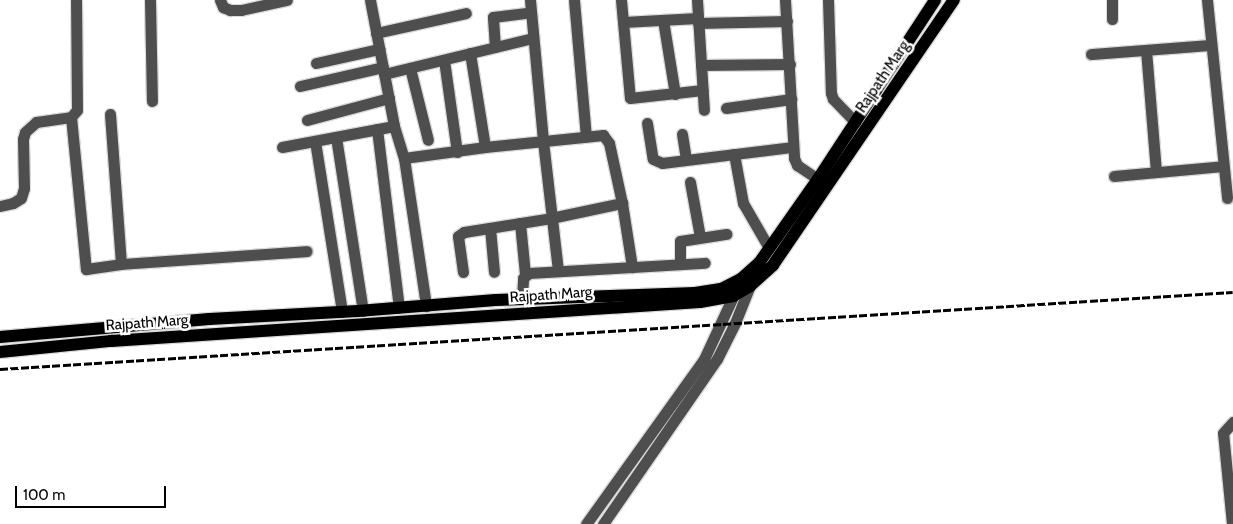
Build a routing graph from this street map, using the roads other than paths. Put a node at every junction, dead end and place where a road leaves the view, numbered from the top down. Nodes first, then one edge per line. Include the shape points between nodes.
1 (76, 0) edge
2 (150, 0) edge
3 (220, 0) edge
4 (287, 0) edge
5 (370, 0) edge
6 (530, 0) edge
7 (574, 0) edge
8 (621, 0) edge
9 (697, 0) edge
10 (785, 0) edge
11 (828, 0) edge
12 (935, 0) edge
13 (954, 0) edge
14 (1112, 0) edge
15 (1207, 0) edge
16 (531, 12) junction
17 (466, 13) dead end
18 (1112, 19) dead end
19 (663, 20) junction
20 (698, 20) junction
21 (787, 21) junction
22 (623, 22) junction
23 (376, 33) junction
24 (533, 38) junction
25 (1211, 45) junction
26 (495, 48) junction
27 (379, 49) junction
28 (1146, 50) junction
29 (470, 53) junction
30 (1091, 54) dead end
31 (444, 60) junction
32 (316, 63) dead end
33 (790, 64) junction
34 (701, 66) junction
35 (410, 68) junction
36 (383, 71) junction
37 (300, 86) dead end
38 (703, 90) junction
39 (675, 94) junction
40 (389, 98) junction
41 (791, 99) junction
42 (152, 101) dead end
43 (726, 108) dead end
44 (704, 110) dead end
45 (110, 114) dead end
46 (71, 118) junction
47 (307, 120) dead end
48 (855, 122) junction
49 (647, 123) dead end
50 (394, 126) junction
51 (377, 129) junction
52 (682, 134) dead end
53 (586, 136) junction
54 (336, 137) junction
55 (428, 140) dead end
56 (315, 141) junction
57 (543, 141) junction
58 (282, 146) dead end
59 (793, 146) junction
60 (485, 147) junction
61 (457, 152) junction
62 (734, 154) junction
63 (404, 158) junction
64 (686, 160) junction
65 (1223, 166) junction
66 (1156, 172) junction
67 (1114, 176) dead end
68 (818, 179) junction
69 (690, 182) dead end
70 (1227, 198) dead end
71 (622, 202) junction
72 (0, 206) edge
73 (551, 218) junction
74 (520, 223) junction
75 (490, 228) junction
76 (726, 234) dead end
77 (700, 237) junction
78 (769, 248) junction
79 (307, 251) dead end
80 (705, 263) dead end
81 (121, 264) junction
82 (680, 264) junction
83 (632, 267) junction
84 (558, 270) junction
85 (462, 272) dead end
86 (494, 272) dead end
87 (524, 274) junction
88 (746, 282) junction
89 (734, 296) junction
90 (522, 299) junction
91 (426, 306) junction
92 (399, 308) junction
93 (363, 311) junction
94 (342, 312) junction
95 (0, 337) edge
96 (0, 352) edge
97 (1233, 422) edge
98 (586, 524) edge
99 (603, 524) edge
100 (1232, 524) edge

1 - 46 street via 77,106
2 - 42 street
3 - 4 street via 230,10
5 - 23 street
6 - 16 street
7 - 53 street
8 - 22 street
9 - 20 street
10 - 21 street
11 - 48 street via 831,93
12 - 48 main road, Rajpath Marg
13 - 88 main road, Rajpath Marg via 773,265
14 - 18 street
15 - 25 street
16 - 24 street
16 - 26 street via 493,18
17 - 23 street
19 - 20 street
19 - 22 street
19 - 39 street
20 - 21 street
20 - 34 street
21 - 33 street
22 - 39 street via 630,98
23 - 27 street
24 - 26 street
24 - 57 street
25 - 28 street
25 - 65 street
26 - 29 street
27 - 32 street
27 - 36 street
28 - 30 street
28 - 66 street
29 - 31 street
29 - 60 street
31 - 35 street
31 - 61 street
33 - 34 street
33 - 41 street
34 - 38 street
35 - 36 street
35 - 55 street
36 - 37 street
36 - 40 street
38 - 39 street
38 - 44 street
40 - 47 street
40 - 50 street
41 - 43 street
41 - 59 street
45 - 81 street
46 - 72 street via 36,122 30,126 23,139 24,188 21,198
46 - 81 street via 86,269
48 - 68 main road, Rajpath Marg
49 - 64 street via 656,162
50 - 51 street
50 - 63 street
51 - 54 street
51 - 92 street
52 - 64 street
53 - 57 street
53 - 71 street via 603,135 608,138
54 - 56 street
54 - 93 street
56 - 58 street
56 - 94 street
57 - 60 street
57 - 73 street
59 - 62 street
59 - 68 street via 797,164
60 - 61 street
61 - 63 street
62 - 64 street
62 - 78 street via 743,203
63 - 91 street
65 - 66 street
65 - 70 street
66 - 67 street
68 - 78 main road, Rajpath Marg
69 - 77 street
71 - 73 street
71 - 83 street
73 - 74 street
73 - 84 street
74 - 75 street
74 - 87 street
75 - 85 street via 458,236
75 - 86 street
76 - 77 street
77 - 82 street via 680,241
78 - 88 main road, Rajpath Marg
79 - 81 street
80 - 82 street
82 - 83 street
83 - 84 street
84 - 87 street
87 - 90 street
88 - 89 main road, Rajpath Marg
88 - 90 main road, Rajpath Marg via 695,293
88 - 99 street via 735,323 717,359
89 - 96 main road, Rajpath Marg via 700,302
89 - 98 street via 704,359
90 - 91 main road, Rajpath Marg
91 - 92 main road, Rajpath Marg
92 - 93 main road, Rajpath Marg
93 - 94 main road, Rajpath Marg
94 - 95 main road, Rajpath Marg via 209,319
97 - 100 street via 1223,433

